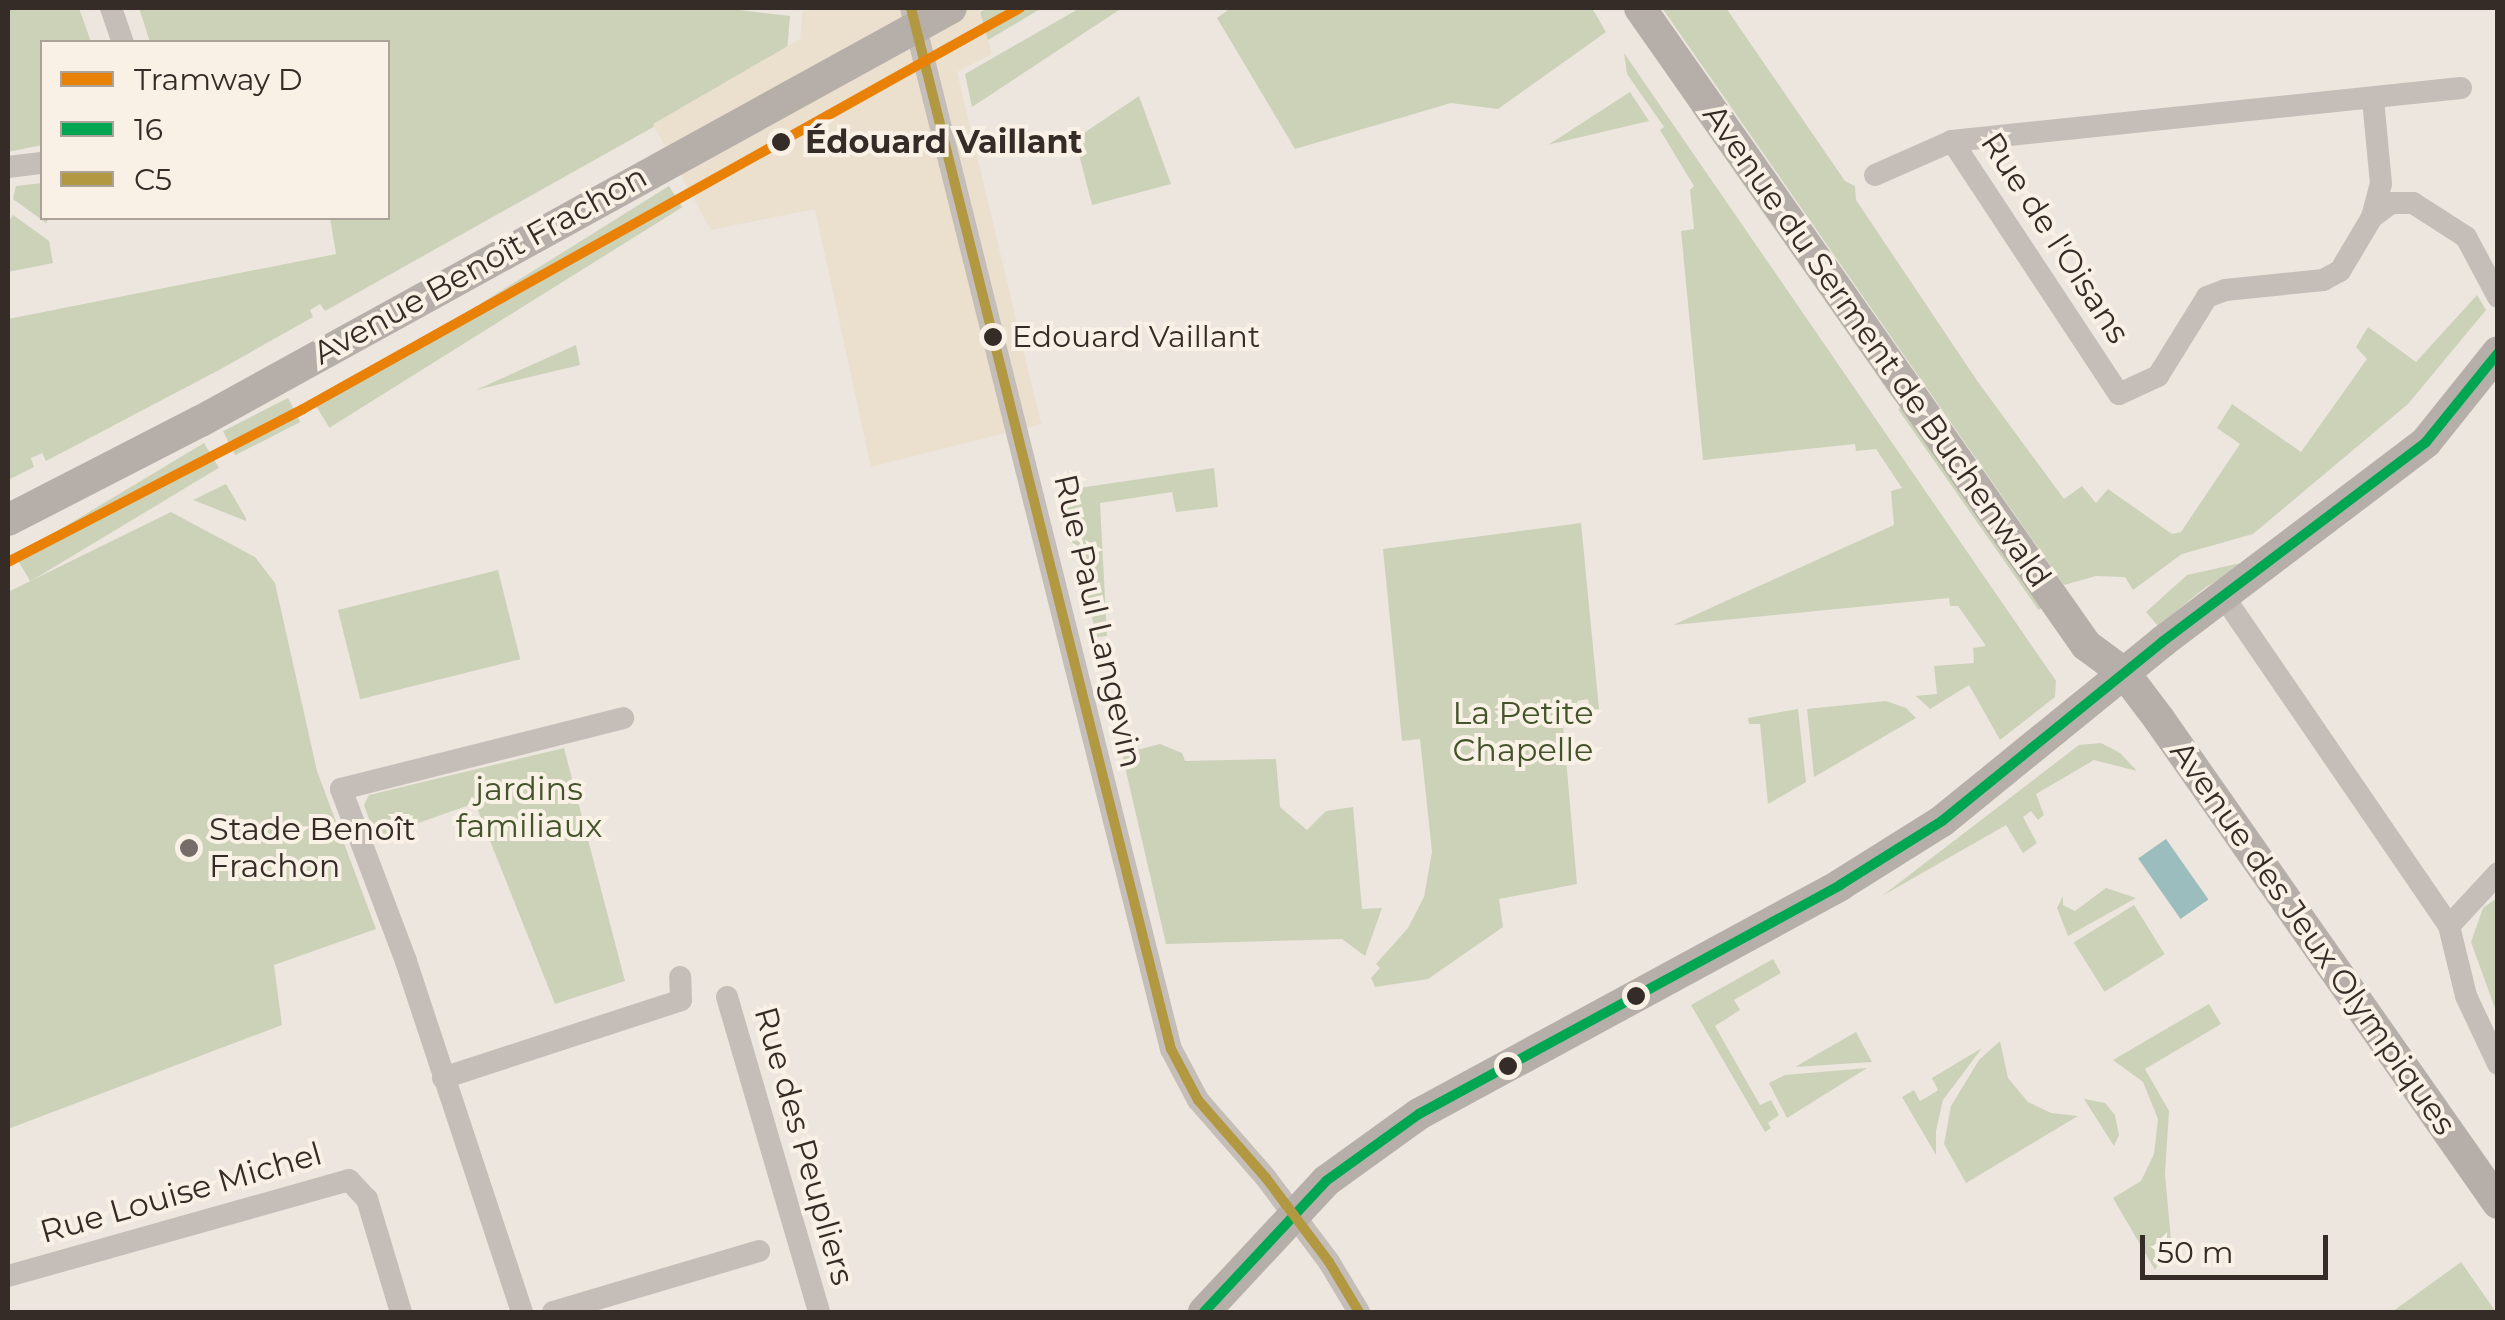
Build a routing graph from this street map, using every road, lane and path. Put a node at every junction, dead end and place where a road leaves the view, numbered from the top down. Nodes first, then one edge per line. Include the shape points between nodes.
1 (110, 8) edge
2 (951, 8) edge
3 (1640, 8) edge
4 (914, 16) edge
5 (121, 40) edge
6 (2461, 88) dead end
7 (2373, 99) junction
8 (1952, 141) junction
9 (40, 163) edge
10 (8, 167) edge
11 (1875, 175) dead end
12 (2372, 216) junction
13 (2498, 297) edge
14 (2498, 352) edge
15 (8, 520) edge
16 (2224, 597) junction
17 (2125, 674) junction
18 (623, 718) dead end
19 (2498, 873) edge
20 (2450, 926) junction
21 (680, 977) dead end
22 (727, 997) dead end
23 (2498, 1064) edge
24 (444, 1078) junction
25 (2498, 1203) edge
26 (1292, 1216) junction
27 (760, 1251) dead end
28 (8, 1276) edge
29 (401, 1312) edge
30 (522, 1312) edge
31 (553, 1312) edge
32 (819, 1312) edge
33 (1204, 1312) edge
34 (1359, 1312) edge

1 - 5 street
2 - 4 street, Avenue Benoît Frachon
3 - 17 street, Avenue du Serment de Buchenwald via 2086,645
4 - 15 street, Avenue Benoît Frachon via 201,421
4 - 26 street, Rue Paul Langevin via 1171,1049 1198,1100
6 - 7 street, Rue de l'Oisans
7 - 8 street, Rue de l'Oisans
7 - 12 street, Rue de l'Oisans via 2381,184
8 - 11 street
8 - 12 street, Rue de l'Oisans via 2119,394 2158,376 2207,297 2323,280 2340,271
9 - 10 street
12 - 13 street via 2391,203 2413,202 2439,216 2466,237
14 - 16 street via 2426,442
16 - 17 street
16 - 20 street
17 - 25 street, Avenue des Jeux Olympiques
17 - 26 street via 1942,822 1419,1114 1326,1181
18 - 24 street via 341,789
19 - 20 street
20 - 23 street via 2466,996
21 - 24 street via 681,1000
22 - 32 street, Rue des Peupliers
24 - 30 street
26 - 33 street
26 - 34 street, Rue Paul Langevin
27 - 31 street
28 - 29 street, Rue Louise Michel via 348,1180 367,1199

